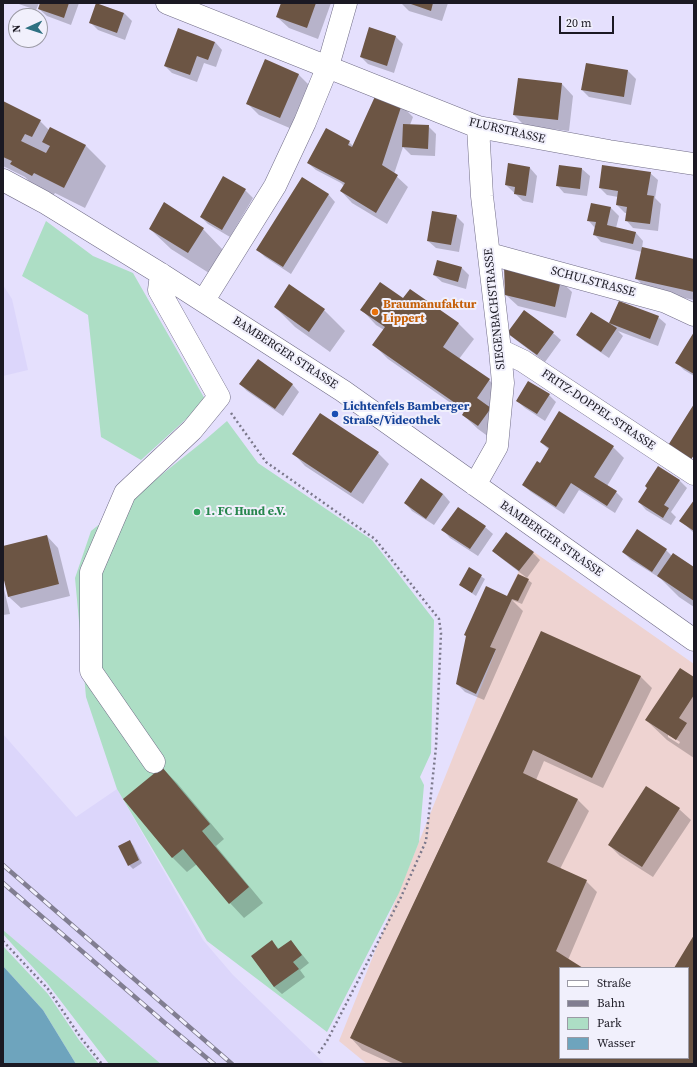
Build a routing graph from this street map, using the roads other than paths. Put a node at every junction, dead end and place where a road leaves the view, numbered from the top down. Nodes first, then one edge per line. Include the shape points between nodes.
1 (167, 3) edge
2 (346, 3) edge
3 (328, 66) junction
4 (478, 127) junction
5 (694, 164) edge
6 (3, 180) edge
7 (490, 254) junction
8 (162, 274) junction
9 (204, 300) junction
10 (694, 315) edge
11 (500, 350) junction
12 (694, 474) edge
13 (475, 485) junction
14 (694, 640) edge
15 (154, 762) dead end

1 - 3 street, FLURSTRASSE
2 - 3 street
3 - 4 street, FLURSTRASSE
3 - 9 street via 305,122 274,186
4 - 5 street, FLURSTRASSE via 608,152
4 - 7 street, SIEGENBACHSTRASSE via 482,196
6 - 8 street, BAMBERGER STRASSE
7 - 10 street, SCHULSTRASSE via 666,302
7 - 11 street, SIEGENBACHSTRASSE
8 - 9 street, BAMBERGER STRASSE
8 - 15 street via 159,290 219,397 192,430 125,493 91,572 91,671
9 - 13 street, BAMBERGER STRASSE via 343,391
11 - 12 street, FRITZ-DOPPEL-STRASSE via 523,361
11 - 13 street, SIEGENBACHSTRASSE via 503,384 497,446
13 - 14 street, BAMBERGER STRASSE

